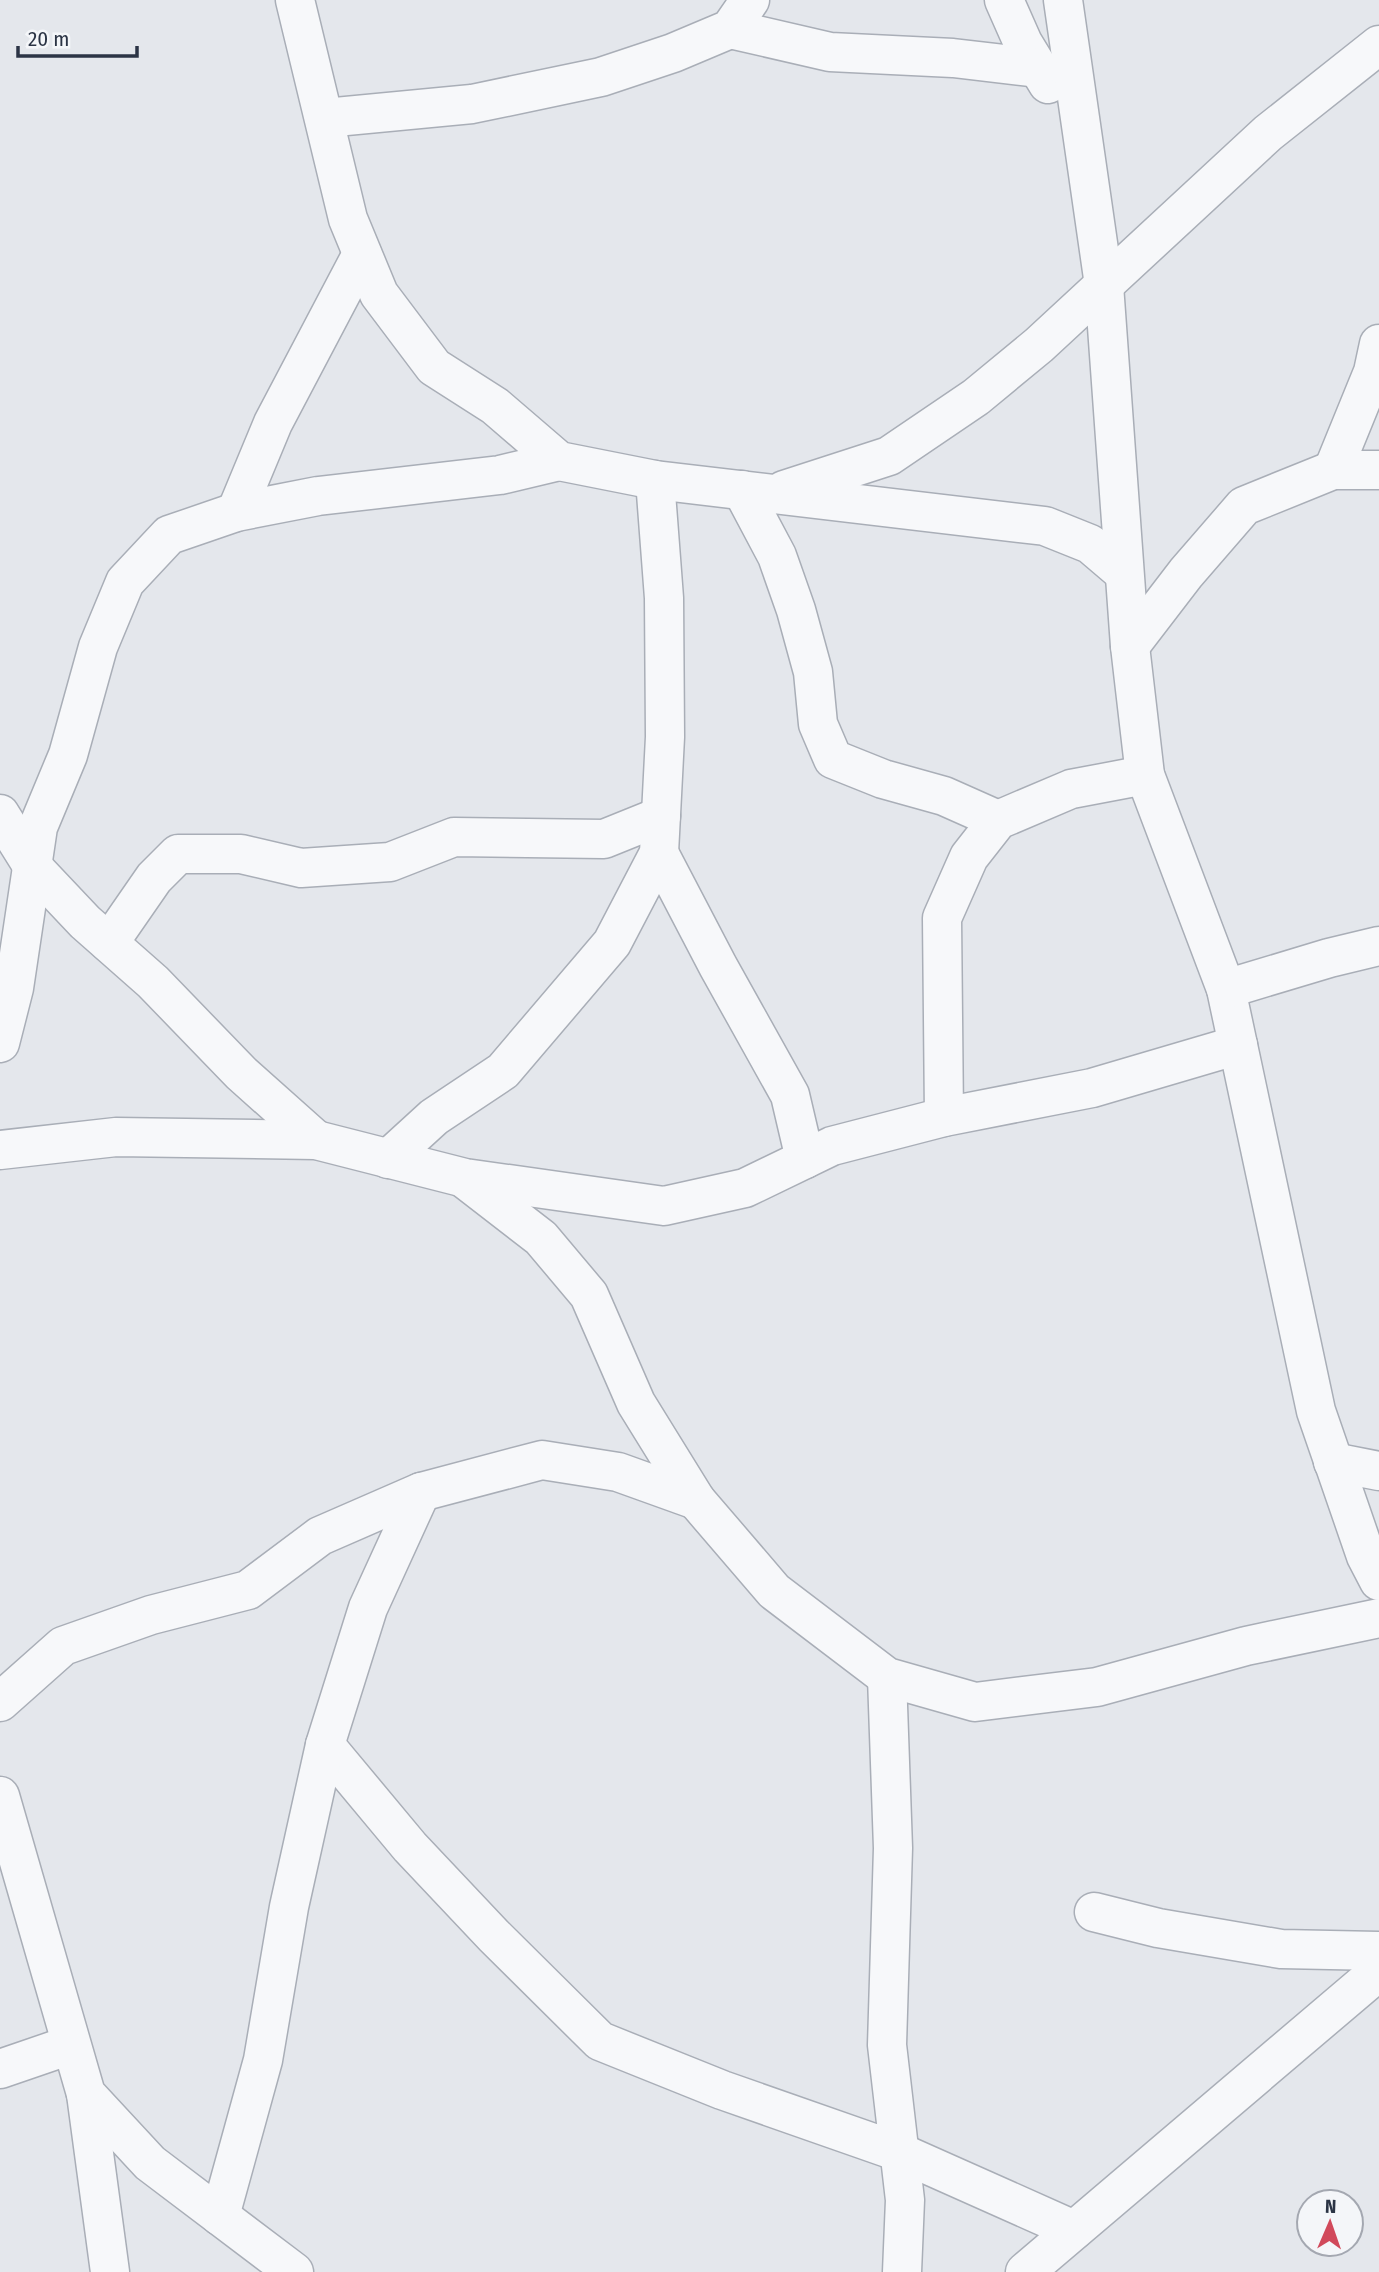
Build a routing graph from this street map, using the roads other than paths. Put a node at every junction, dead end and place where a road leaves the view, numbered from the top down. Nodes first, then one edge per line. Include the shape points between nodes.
1 (295, 0) edge
2 (1004, 0) edge
3 (1063, 0) edge
4 (740, 15) edge
5 (1379, 45) edge
6 (1038, 68) junction
7 (325, 118) junction
8 (1084, 143) junction
9 (362, 254) junction
10 (1104, 285) junction
11 (1379, 344) edge
12 (559, 461) junction
13 (1333, 470) junction
14 (1379, 470) edge
15 (655, 480) junction
16 (758, 491) junction
17 (236, 512) junction
18 (1124, 573) junction
19 (1130, 646) junction
20 (1145, 775) junction
21 (0, 814) edge
22 (998, 820) junction
23 (659, 835) junction
24 (33, 867) junction
25 (109, 943) junction
26 (1379, 946) edge
27 (1226, 989) junction
28 (0, 1043) edge
29 (1238, 1045) junction
30 (944, 1117) junction
31 (316, 1140) junction
32 (0, 1150) edge
33 (388, 1158) junction
34 (805, 1159) junction
35 (465, 1178) junction
36 (1333, 1462) junction
37 (1379, 1471) edge
38 (421, 1492) junction
39 (696, 1500) junction
40 (1379, 1581) edge
41 (1379, 1618) edge
42 (887, 1676) junction
43 (0, 1702) edge
44 (325, 1745) junction
45 (0, 1796) edge
46 (1094, 1912) dead end
47 (1379, 1951) edge
48 (1379, 1971) edge
49 (71, 2045) junction
50 (0, 2069) edge
51 (86, 2094) junction
52 (899, 2152) junction
53 (220, 2216) junction
54 (1074, 2230) junction
55 (103, 2268) edge
56 (294, 2272) edge
57 (902, 2272) edge
58 (1025, 2272) edge

1 - 7 street
2 - 6 street
3 - 8 street
4 - 6 street via 830,52
4 - 7 street via 673,53 601,77 472,104
5 - 10 street via 1268,133
6 - 8 street
7 - 9 street via 348,219
8 - 10 street
9 - 12 street via 379,294 434,367 495,405
9 - 17 street via 273,424
10 - 16 street via 976,397 889,456
10 - 18 street
11 - 13 street via 1373,372
12 - 15 street
12 - 17 street via 500,475 332,494
13 - 14 street
13 - 19 street via 1244,506
15 - 16 street
15 - 23 street via 664,598 665,737
16 - 18 street via 1045,526 1090,544
16 - 22 street via 813,671 818,724 833,758
17 - 24 street via 169,535 125,582 98,647 68,755 38,827
18 - 19 street
19 - 20 street
20 - 22 street via 1071,789
20 - 27 street
21 - 24 street
22 - 30 street via 969,857 942,918
23 - 25 street via 454,837 390,862 301,868 241,854 178,853 154,878
23 - 33 street via 612,943 503,1071 434,1117
23 - 34 street via 718,966 790,1095
24 - 25 street
24 - 28 street via 15,988
25 - 31 street
26 - 27 street
27 - 29 street
29 - 30 street via 1092,1088
29 - 36 street via 1315,1411
30 - 34 street via 832,1146
31 - 32 street via 116,1137
31 - 33 street
33 - 35 street
34 - 35 street via 745,1188 664,1206
35 - 39 street via 541,1238 589,1295 636,1403
36 - 37 street
36 - 40 street
38 - 39 street via 542,1460 618,1472
38 - 43 street via 320,1536 248,1590 151,1615 63,1646
38 - 44 street via 368,1608
39 - 42 street via 775,1591
41 - 42 street via 1246,1646 1097,1687 975,1702
42 - 52 street via 893,1848 887,2045
44 - 52 street via 410,1847 600,2041
44 - 53 street via 289,1907 263,2060
45 - 49 street
46 - 47 street via 1281,1949
48 - 54 street
49 - 50 street
49 - 51 street
51 - 53 street via 149,2163
51 - 55 street
52 - 54 street
52 - 57 street via 905,2200
53 - 56 street
54 - 58 street

